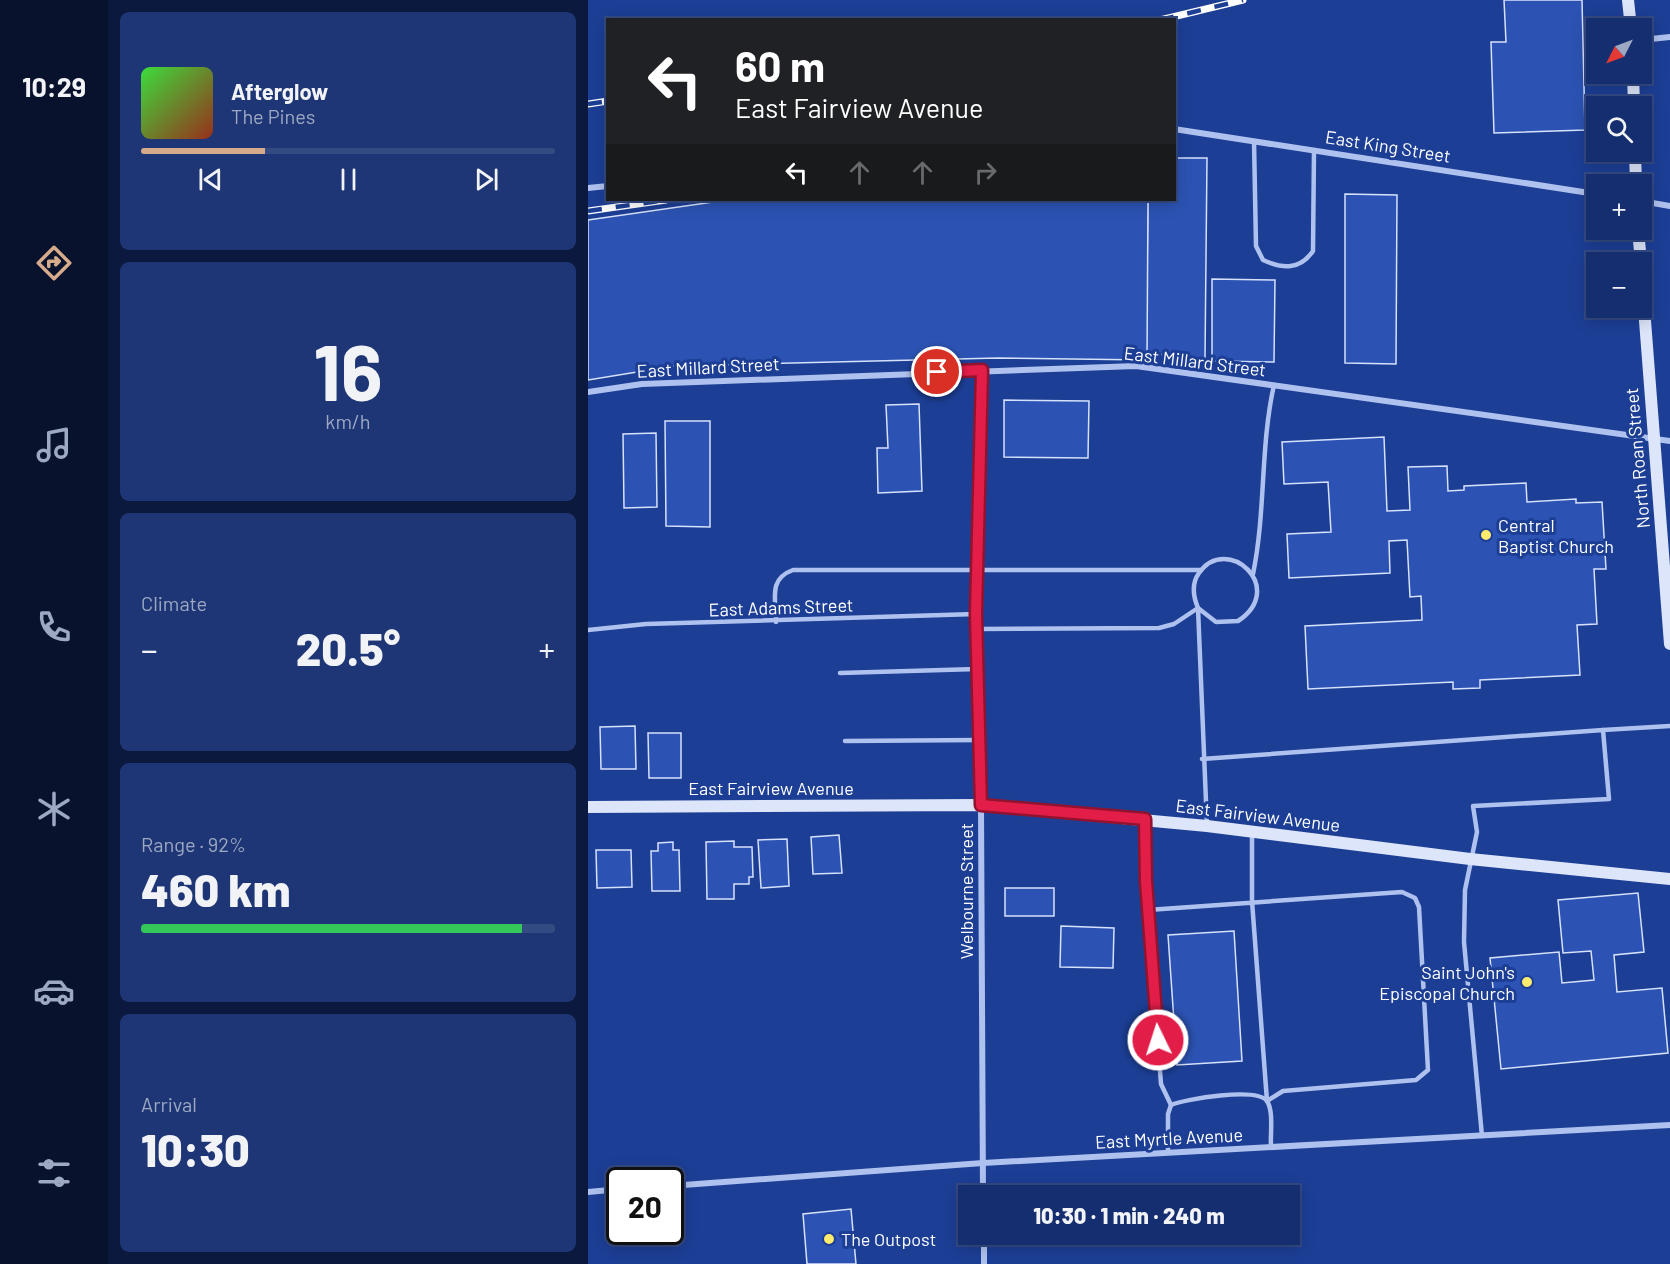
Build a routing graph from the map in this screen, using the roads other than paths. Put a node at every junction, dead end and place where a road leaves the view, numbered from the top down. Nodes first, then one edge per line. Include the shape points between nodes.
1 (1628, 0) edge
2 (1630, 18) edge
3 (1670, 37) edge
4 (1652, 39) edge
5 (1176, 129) edge
6 (1254, 141) junction
7 (1314, 150) junction
8 (606, 186) edge
9 (588, 188) edge
10 (1586, 192) edge
11 (1652, 203) edge
12 (1670, 206) edge
13 (1645, 318) edge
14 (982, 370) junction
15 (1274, 385) junction
16 (588, 392) edge
17 (1653, 437) junction
18 (1670, 441) edge
19 (977, 569) junction
20 (1201, 570) junction
21 (1253, 574) junction
22 (1198, 608) junction
23 (976, 614) junction
24 (776, 622) junction
25 (977, 629) junction
26 (588, 630) edge
27 (1670, 644) edge
28 (977, 669) junction
29 (840, 673) dead end
30 (1670, 726) edge
31 (1603, 730) junction
32 (980, 740) junction
33 (844, 741) dead end
34 (1202, 759) junction
35 (981, 805) junction
36 (588, 807) edge
37 (1145, 819) junction
38 (1206, 826) junction
39 (1252, 832) junction
40 (1470, 859) junction
41 (1670, 879) edge
42 (1252, 901) junction
43 (1149, 910) junction
44 (1267, 1101) junction
45 (1171, 1105) junction
46 (1670, 1125) edge
47 (1482, 1136) junction
48 (1271, 1148) junction
49 (1168, 1153) junction
50 (983, 1163) junction
51 (684, 1185) edge
52 (983, 1185) edge
53 (606, 1190) edge
54 (588, 1191) edge
55 (984, 1245) edge
56 (984, 1264) edge

1 - 2 street
3 - 4 street
5 - 6 street, East King Street
6 - 7 street, East King Street
6 - 7 lane via 1256,246 1263,260 1287,267 1298,266 1313,251
7 - 10 street, East King Street
8 - 9 street
11 - 12 street
13 - 17 street, North Roan Street
14 - 15 street, East Millard Street via 1136,366
14 - 16 street, East Millard Street via 642,384
14 - 19 street, Welbourne Street
15 - 17 street, East Millard Street
15 - 21 lane via 1267,417 1261,536
17 - 18 street, East Millard Street
17 - 27 street, North Roan Street
19 - 20 lane
19 - 23 street, Welbourne Street
19 - 24 lane via 793,570 776,581
20 - 21 lane via 1209,563 1227,559
20 - 22 lane via 1193,587
21 - 22 lane via 1257,596 1254,606 1238,621 1216,622
22 - 25 lane via 1174,624 1159,628
22 - 34 lane
23 - 24 lane, East Adams Street
23 - 25 street, Welbourne Street
24 - 26 lane, East Adams Street via 646,624
25 - 28 street, Welbourne Street
28 - 29 lane
28 - 32 street, Welbourne Street
30 - 31 lane
31 - 34 lane
31 - 40 lane via 1609,799 1473,806 1477,832
32 - 33 lane
32 - 35 street, Welbourne Street
34 - 38 lane
35 - 36 street, East Fairview Avenue
35 - 37 street, East Fairview Avenue
35 - 50 street, Welbourne Street
37 - 38 street, East Fairview Avenue
37 - 43 lane
38 - 39 street, East Fairview Avenue
39 - 40 street, East Fairview Avenue
39 - 42 lane
40 - 41 street, East Fairview Avenue
40 - 47 lane via 1464,942
42 - 43 lane
42 - 44 lane
42 - 44 lane via 1402,892 1415,898 1419,907 1428,1070 1424,1076 1416,1080 1283,1092
43 - 45 lane via 1161,1084
44 - 45 lane via 1248,1094
44 - 48 lane
45 - 49 lane via 1167,1114
46 - 47 street, East Myrtle Avenue
47 - 48 street, East Myrtle Avenue
48 - 49 street, East Myrtle Avenue
49 - 50 street, East Myrtle Avenue
50 - 51 street, East Myrtle Avenue
50 - 52 street, Welbourne Street
53 - 54 street
55 - 56 street

